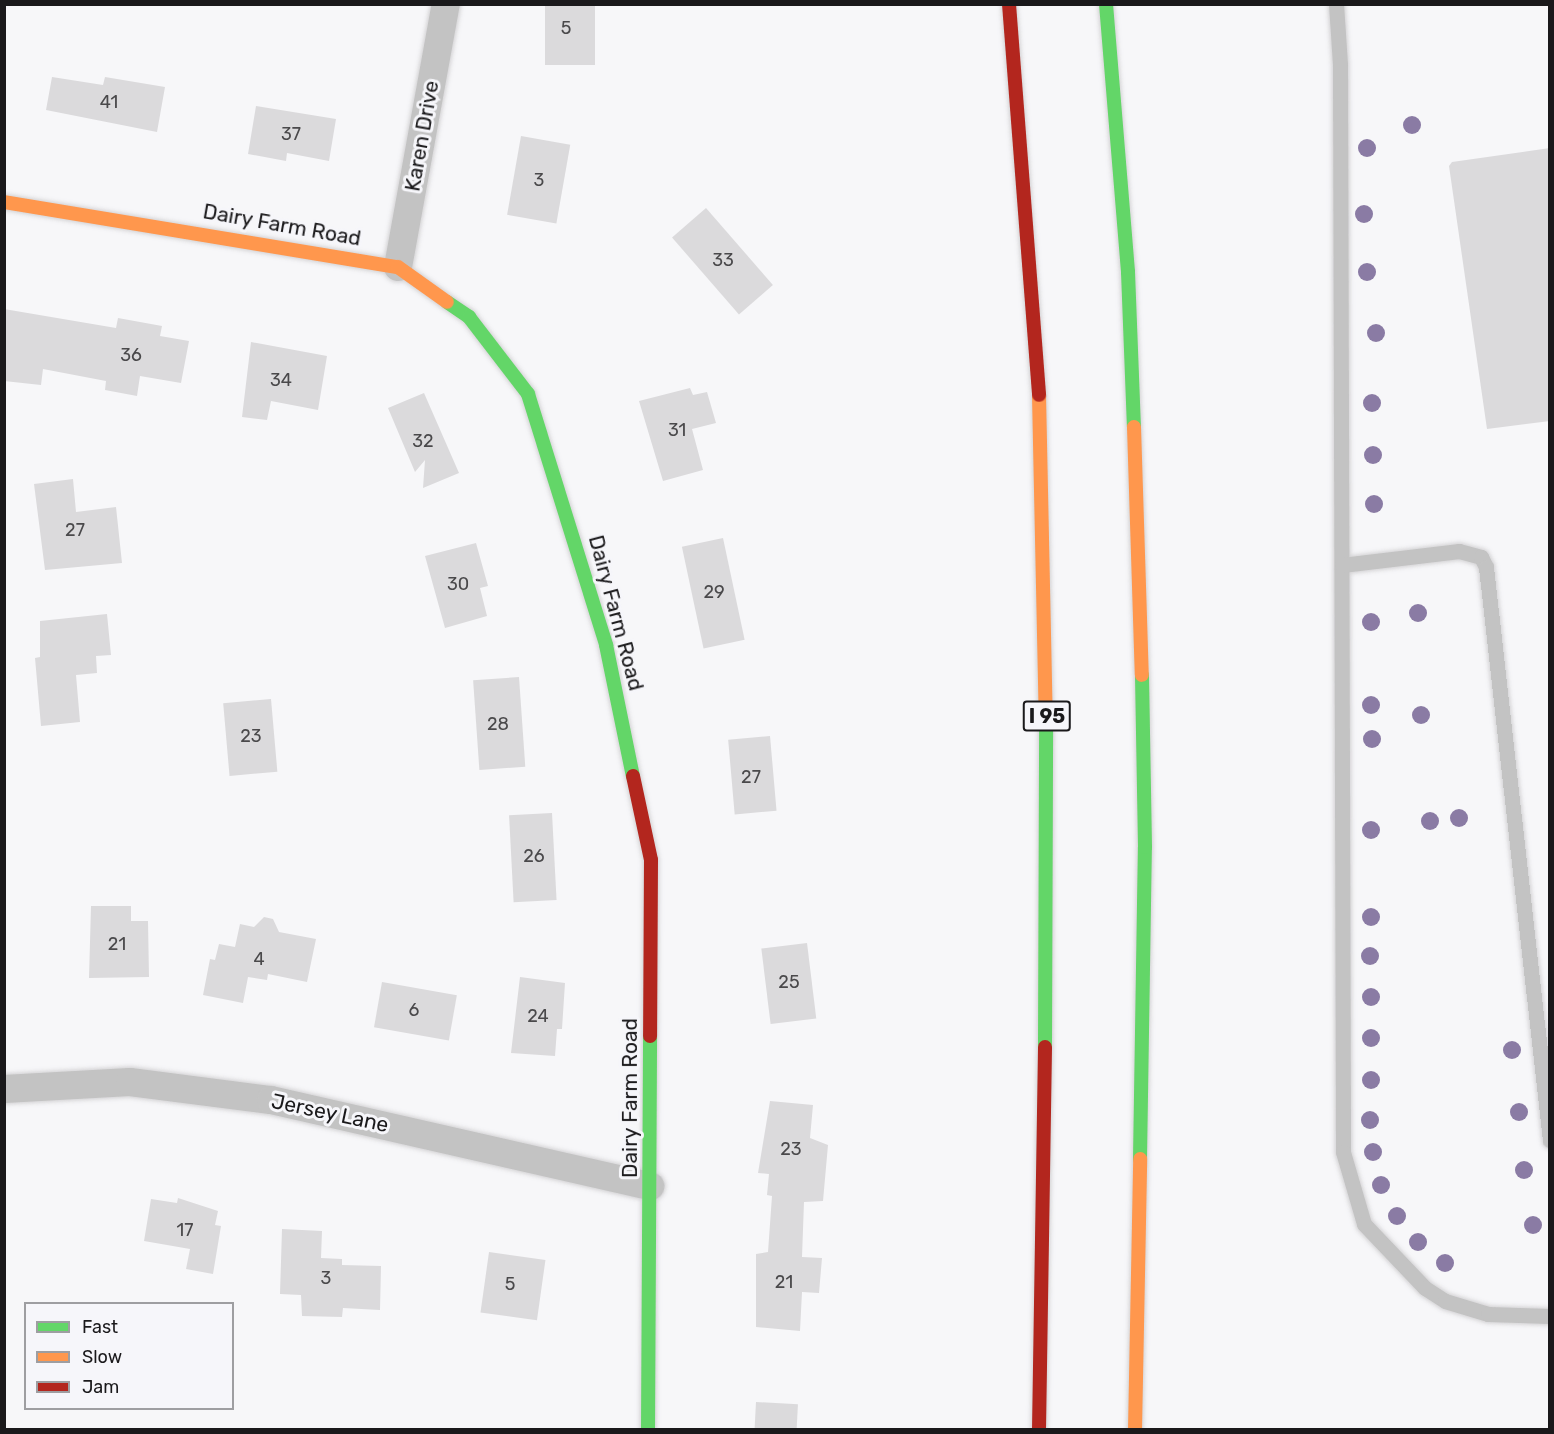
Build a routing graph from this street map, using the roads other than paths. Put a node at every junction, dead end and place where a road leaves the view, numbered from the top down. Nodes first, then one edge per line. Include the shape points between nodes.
1 (446, 4) edge
2 (1009, 4) edge
3 (1106, 4) edge
4 (1336, 4) edge
5 (4, 202) edge
6 (398, 267) junction
7 (1342, 565) junction
8 (4, 1089) edge
9 (1550, 1140) edge
10 (650, 1186) junction
11 (1550, 1316) edge
12 (648, 1430) edge
13 (1040, 1430) edge
14 (1135, 1430) edge

1 - 6 street, Karen Drive
2 - 13 main road, I 95 via 1033,279 1044,505 1048,851
3 - 14 main road via 1128,272 1142,618 1145,847
4 - 7 lane via 1340,65
5 - 6 main road, Dairy Farm Road
6 - 10 main road, Dairy Farm Road via 470,317 528,394 558,479 606,645 651,860
7 - 9 lane via 1460,550 1481,557 1486,567
7 - 11 lane via 1342,1152 1364,1224 1425,1288 1445,1300 1488,1314
8 - 10 street, Jersey Lane via 130,1082 271,1100
10 - 12 main road, Dairy Farm Road

